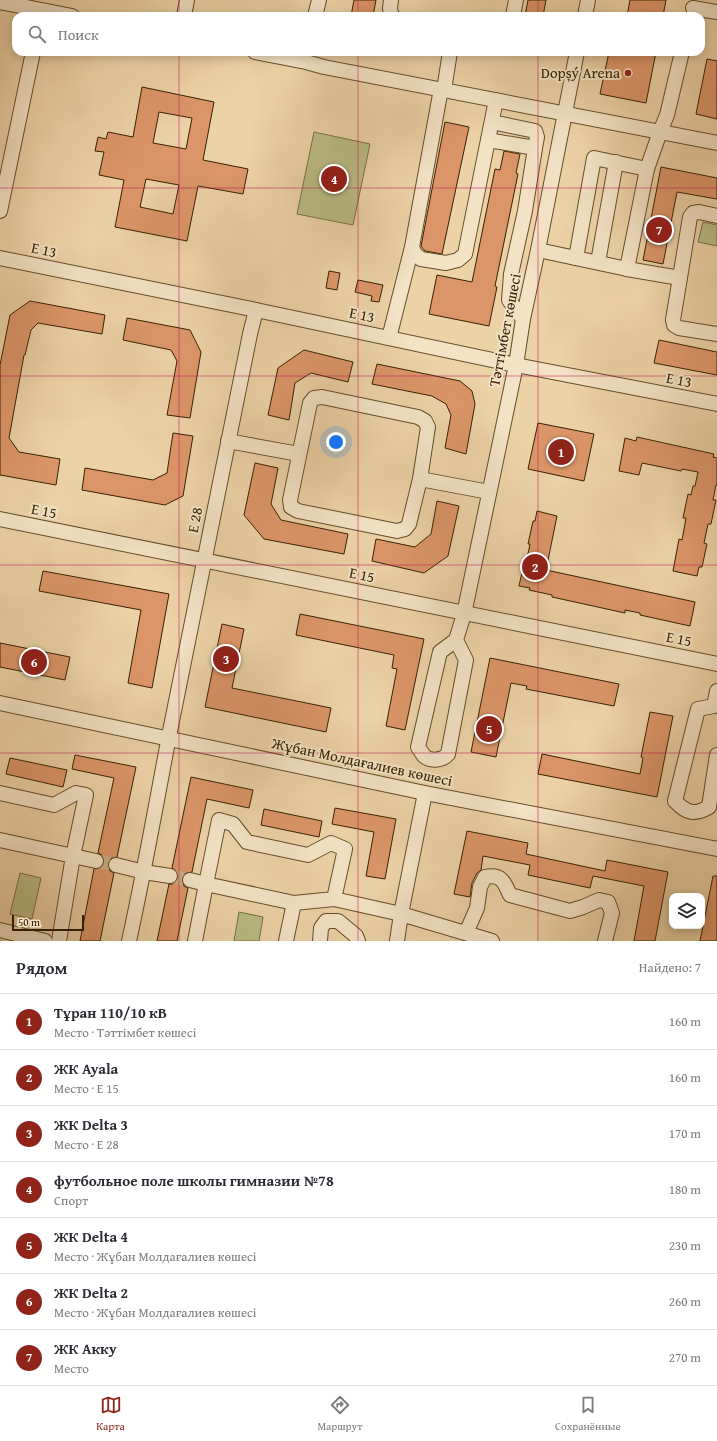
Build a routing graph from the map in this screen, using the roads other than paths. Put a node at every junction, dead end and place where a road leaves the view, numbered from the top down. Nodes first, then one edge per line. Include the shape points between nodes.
1 (188, 0) edge
2 (319, 0) edge
3 (391, 0) edge
4 (516, 0) edge
5 (588, 0) edge
6 (0, 2) edge
7 (693, 8) edge
8 (42, 9) edge
9 (55, 12) edge
10 (185, 12) edge
11 (316, 12) edge
12 (391, 12) edge
13 (514, 12) edge
14 (586, 12) edge
15 (717, 12) edge
16 (32, 56) edge
17 (297, 56) edge
18 (449, 56) edge
19 (576, 56) edge
20 (681, 56) edge
21 (307, 57) edge
22 (442, 90) junction
23 (496, 100) junction
24 (564, 114) junction
25 (492, 122) junction
26 (660, 132) junction
27 (488, 140) junction
28 (717, 143) edge
29 (535, 148) junction
30 (6, 151) edge
31 (616, 162) junction
32 (647, 169) junction
33 (0, 211) edge
34 (717, 216) edge
35 (412, 247) junction
36 (538, 250) junction
37 (0, 258) edge
38 (576, 258) junction
39 (598, 262) junction
40 (628, 269) junction
41 (680, 278) junction
42 (256, 310) junction
43 (523, 319) junction
44 (717, 334) edge
45 (389, 338) junction
46 (516, 365) junction
47 (717, 404) edge
48 (228, 441) junction
49 (299, 454) junction
50 (420, 478) junction
51 (489, 492) junction
52 (0, 519) edge
53 (204, 560) junction
54 (464, 614) junction
55 (456, 640) junction
56 (717, 664) edge
57 (717, 691) edge
58 (0, 703) edge
59 (715, 708) edge
60 (169, 738) junction
61 (717, 755) edge
62 (0, 793) edge
63 (425, 793) junction
64 (0, 840) edge
65 (717, 849) edge
66 (73, 856) junction
67 (96, 861) tunnel mouth
68 (116, 865) tunnel mouth
69 (144, 872) junction
70 (170, 876) tunnel mouth
71 (190, 880) tunnel mouth
72 (206, 884) junction
73 (334, 899) junction
74 (294, 903) junction
75 (401, 914) junction
76 (0, 930) edge
77 (466, 933) junction
78 (45, 941) edge
79 (59, 941) edge
80 (129, 941) edge
81 (195, 941) edge
82 (286, 941) edge
83 (320, 941) edge
84 (358, 941) edge
85 (397, 941) edge
86 (492, 941) edge
87 (605, 941) edge

1 - 10 street
2 - 11 street
3 - 12 street
4 - 13 street
5 - 14 street
6 - 8 street
7 - 15 street
8 - 9 street
16 - 30 street
17 - 21 street
18 - 22 street
19 - 24 street, Тәттімбет көшесі
20 - 26 street
21 - 22 street via 324,67
22 - 23 street
22 - 35 street
23 - 24 street
23 - 25 street
24 - 26 street
24 - 36 street, Тәттімбет көшесі
25 - 27 street
25 - 29 street via 535,131
26 - 28 street
26 - 32 street
27 - 29 street
27 - 35 street via 466,254 458,260 446,263 421,259
29 - 43 street via 511,274 510,300
30 - 33 street
31 - 32 street
31 - 38 street via 594,158
31 - 39 street
32 - 40 street
34 - 41 street via 699,212 690,217
35 - 45 street
36 - 38 street
36 - 43 street, Тәттімбет көшесі
37 - 42 street, E 13
38 - 39 street
39 - 40 street
40 - 41 street
41 - 44 street via 674,325
42 - 45 street, E 13
42 - 48 street, E 28
43 - 46 street, Тәттімбет көшесі
45 - 46 street, E 13
46 - 47 street, E 13
46 - 51 street, Тәттімбет көшесі
48 - 49 street
48 - 53 street, E 28
49 - 50 street via 290,500 291,507 298,511 397,531 405,529 409,524
49 - 50 street via 310,403 314,398 322,397 418,417 425,421 428,427
50 - 51 street
51 - 54 street, Тәттімбет көшесі
52 - 53 street, E 15
53 - 54 street, E 15
53 - 60 street, E 28
54 - 55 street, Тәттімбет көшесі
54 - 56 street, E 15
55 - 55 street via 440,652 418,747 424,756 432,759 445,758 448,754 466,660
57 - 59 street
58 - 60 street, Жұбан Молдағалиев көшесі
59 - 61 street via 698,709 675,801 683,810 699,812 709,806
60 - 63 street, Жұбан Молдағалиев көшесі
60 - 69 street, E 28
62 - 66 street via 54,805 76,793 86,795
63 - 65 street, Жұбан Молдағалиев көшесі
63 - 75 street
64 - 66 street
66 - 67 street
66 - 79 street
68 - 69 street
69 - 70 street
69 - 80 street, E 28
71 - 72 street
72 - 73 street via 219,820 233,824 247,842 308,855 331,843 345,849
72 - 74 street
72 - 81 street
73 - 74 street
73 - 75 street
74 - 82 street
75 - 77 street
75 - 85 street
76 - 78 street
77 - 86 street
77 - 87 street via 476,908 480,887 485,877 494,876 504,881 510,895 570,911 599,900 608,902 612,913
83 - 84 street via 321,928 326,921 338,921 356,936

